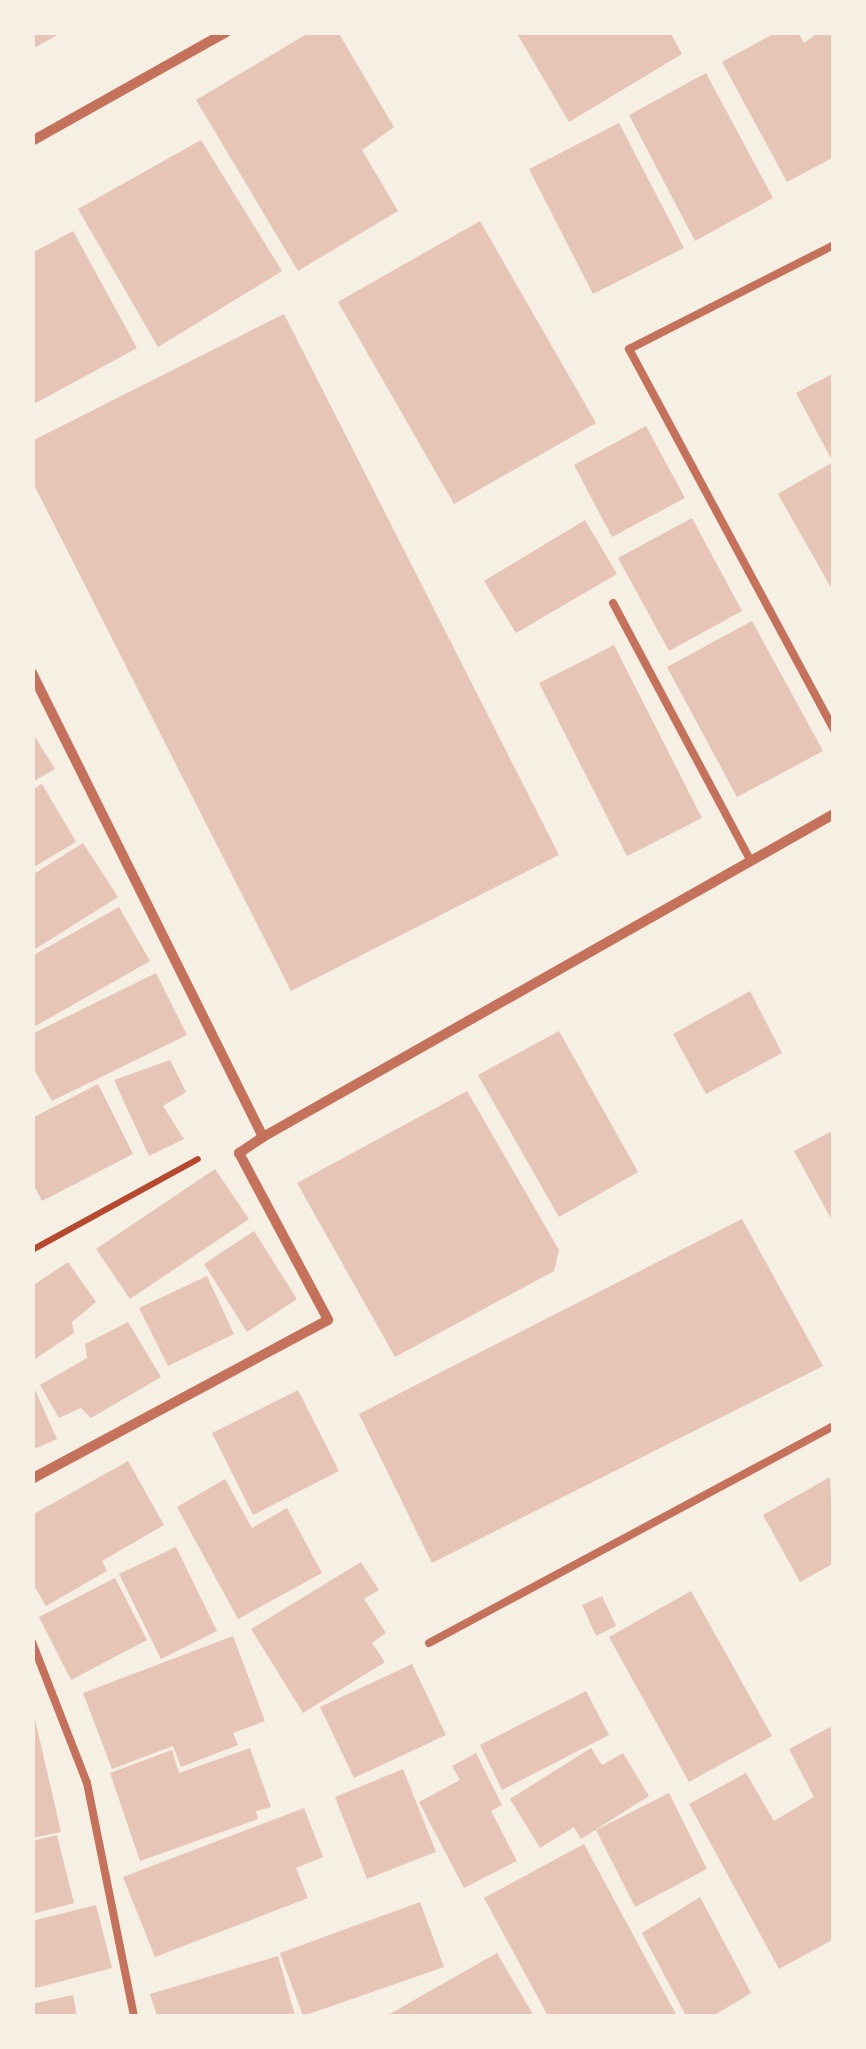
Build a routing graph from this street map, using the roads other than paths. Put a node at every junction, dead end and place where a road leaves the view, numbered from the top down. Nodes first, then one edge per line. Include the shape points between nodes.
1 (226, 32) edge
2 (32, 141) edge
3 (834, 246) edge
4 (613, 603) dead end
5 (32, 673) edge
6 (834, 730) edge
7 (834, 814) edge
8 (751, 861) junction
9 (263, 1136) junction
10 (834, 1426) edge
11 (32, 1478) edge
12 (32, 1642) edge
13 (429, 1643) dead end
14 (134, 2016) edge

1 - 2 street
3 - 6 lane via 629,349
4 - 8 lane
5 - 9 street
7 - 8 street
8 - 9 street
9 - 11 street via 239,1153 328,1320
10 - 13 lane
12 - 14 lane via 87,1783

